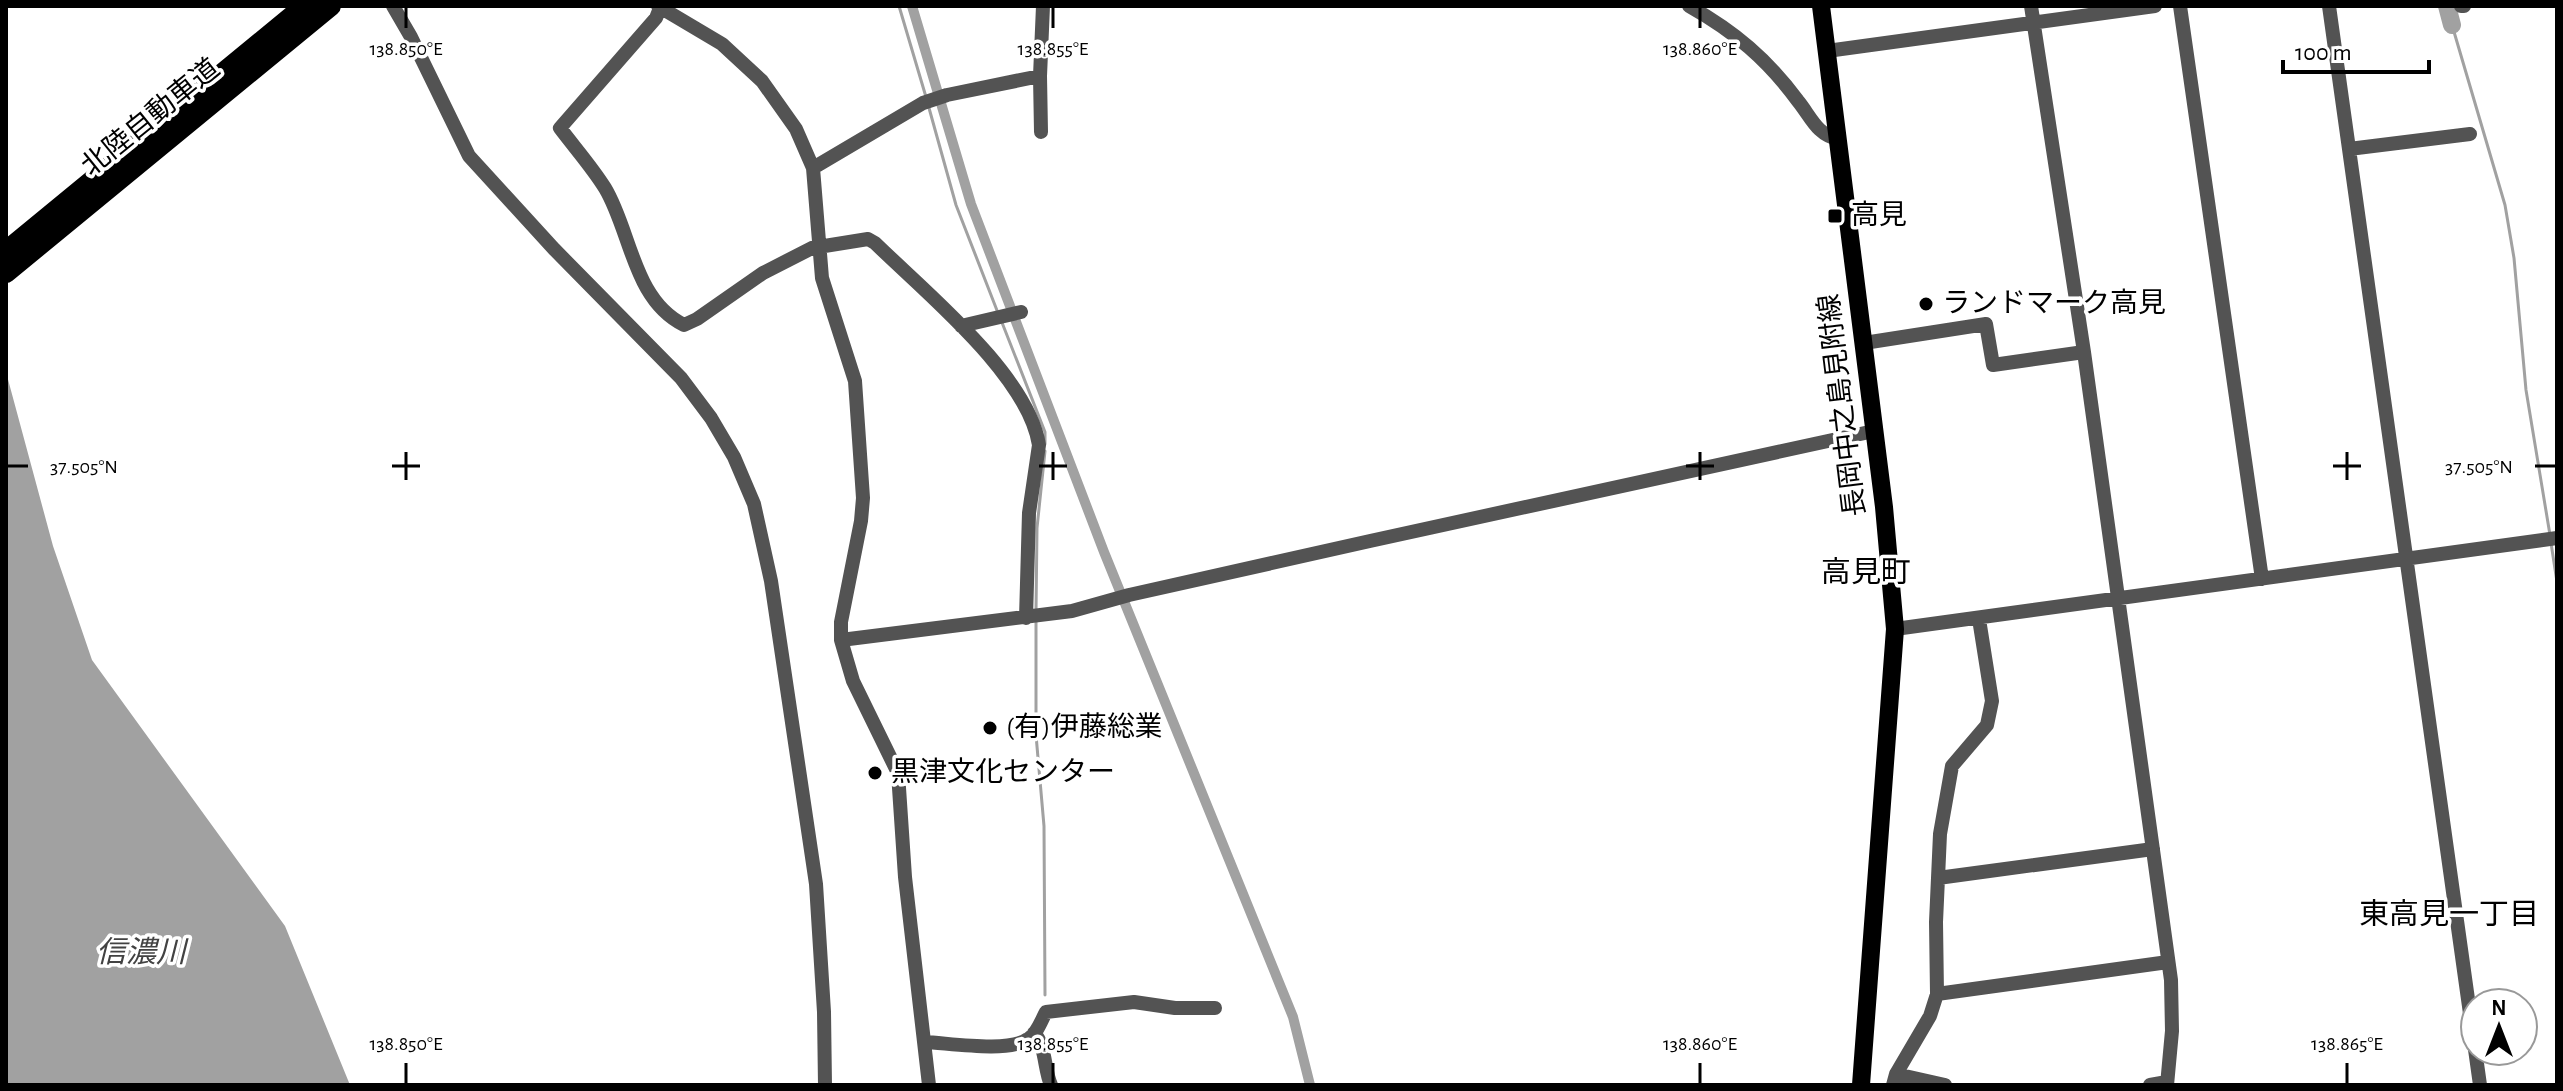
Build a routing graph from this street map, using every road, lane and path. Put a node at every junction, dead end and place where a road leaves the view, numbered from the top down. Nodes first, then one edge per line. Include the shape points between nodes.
1 (304, 6) edge
2 (331, 6) edge
3 (393, 6) edge
4 (1043, 6) edge
5 (1690, 6) edge
6 (1821, 6) edge
7 (2031, 6) edge
8 (2155, 6) edge
9 (2180, 6) edge
10 (2329, 6) edge
11 (659, 7) edge
12 (2034, 23) junction
13 (1827, 51) junction
14 (1040, 76) junction
15 (1041, 132) dead end
16 (2470, 134) dead end
17 (1838, 139) junction
18 (2349, 149) junction
19 (813, 168) junction
20 (820, 246) junction
21 (6, 251) edge
22 (6, 273) edge
23 (1021, 312) dead end
24 (961, 326) junction
25 (1864, 343) junction
26 (2084, 352) junction
27 (1874, 431) junction
28 (2557, 538) edge
29 (2406, 560) junction
30 (2262, 579) junction
31 (2119, 599) junction
32 (1026, 618) junction
33 (1979, 619) junction
34 (1895, 629) junction
35 (841, 640) junction
36 (2153, 849) junction
37 (1938, 878) junction
38 (2168, 962) junction
39 (1937, 994) junction
40 (1215, 1008) dead end
41 (1034, 1033) junction
42 (925, 1042) junction
43 (1895, 1079) edge
44 (2167, 1084) edge
45 (825, 1085) edge
46 (929, 1085) edge
47 (1051, 1085) edge
48 (1861, 1085) edge
49 (1945, 1085) edge
50 (2150, 1085) edge
51 (2480, 1085) edge

1 - 21 highway, 北陸自動車道
2 - 22 highway, 北陸自動車道
3 - 45 street via 469,156 681,378 717,427 747,486 771,581 814,872
4 - 14 street
5 - 17 street via 1757,52 1821,133
6 - 13 main road, 長岡中之島見附線
7 - 12 street
8 - 12 street
9 - 30 street
10 - 18 street
11 - 19 street via 722,44 762,81 796,129
11 - 20 street via 656,18 560,128 605,188 658,304 684,325 763,273
12 - 13 street
12 - 26 street
13 - 17 main road, 長岡中之島見附線
14 - 15 street
14 - 19 street via 923,103
16 - 18 street
17 - 25 main road, 長岡中之島見附線
18 - 29 street
19 - 20 street
20 - 24 street via 868,239
20 - 35 street via 824,287 855,381 863,498
23 - 24 street
24 - 32 street via 1022,397 1037,434
25 - 26 street via 1986,324 1993,365
25 - 27 main road, 長岡中之島見附線
26 - 31 street
27 - 32 street
27 - 34 main road, 長岡中之島見附線
28 - 29 street
29 - 30 street
29 - 51 street
30 - 31 street
31 - 33 street
31 - 36 street
32 - 35 street
33 - 34 street
33 - 37 street via 1991,714 1952,766
34 - 48 main road, 長岡中之島見附線
35 - 42 street via 853,681 898,773
36 - 37 street
36 - 38 street
37 - 39 street
38 - 39 street
38 - 44 street via 2172,1007
39 - 43 street
40 - 41 street via 1134,1002 1046,1012
41 - 42 street via 1021,1043 998,1045
41 - 47 street
42 - 46 street
43 - 49 street
44 - 50 street

